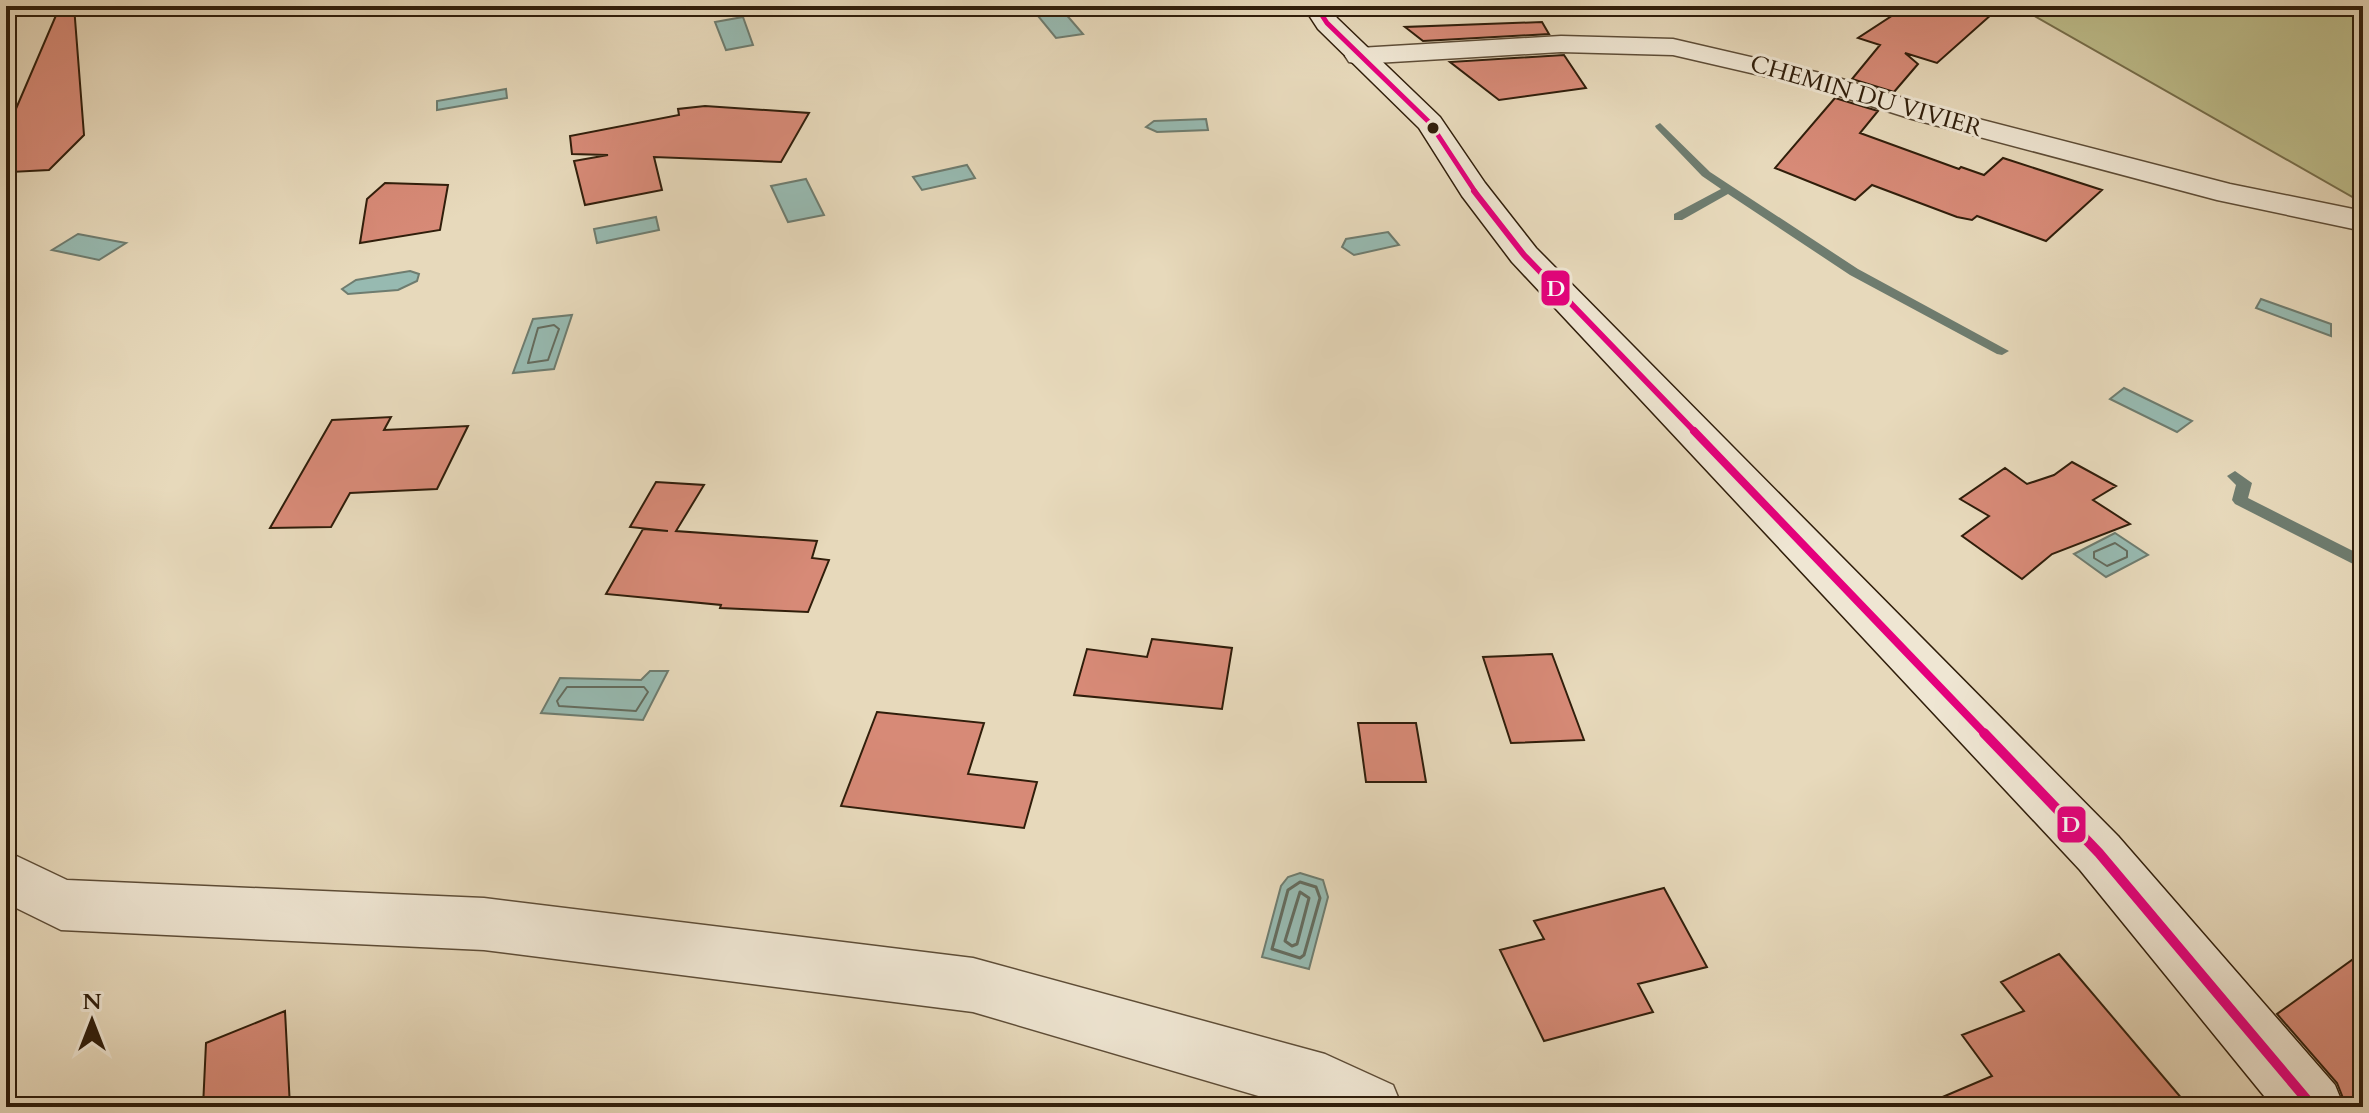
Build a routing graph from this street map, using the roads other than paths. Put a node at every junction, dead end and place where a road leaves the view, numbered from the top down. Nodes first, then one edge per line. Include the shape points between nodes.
1 (1316, 6) edge
2 (1359, 56) junction
3 (2363, 221) edge
4 (6, 875) edge
5 (1371, 1107) edge
6 (2313, 1107) edge

1 - 2 street
2 - 3 street, CHEMIN DU VIVIER via 1561,44 1673,47 1819,81 2228,193
2 - 6 street via 1430,123 1524,255 2099,853
4 - 5 street via 61,905 484,924 973,985 1325,1085

